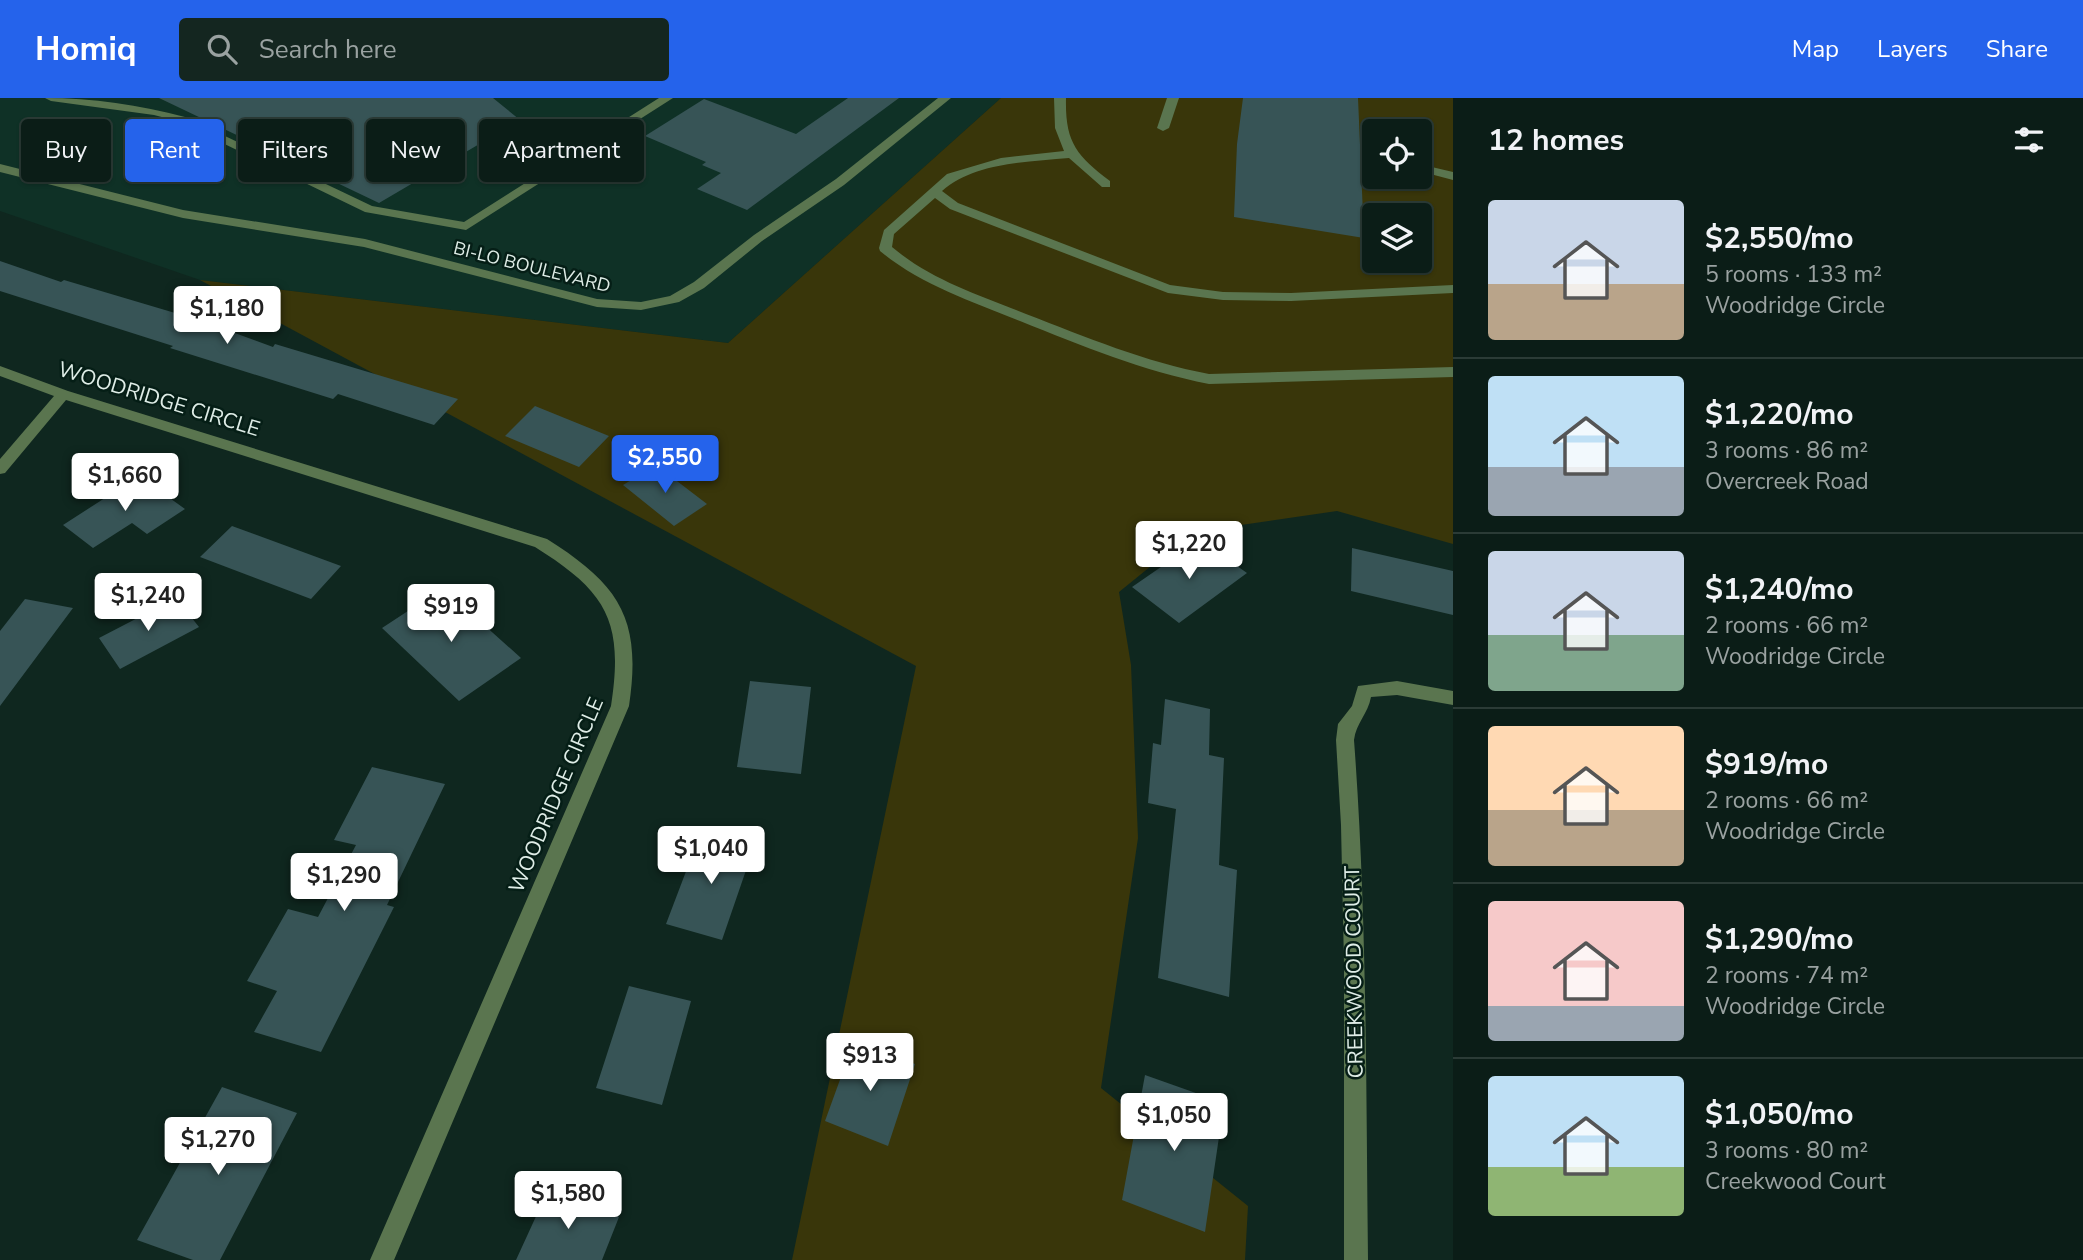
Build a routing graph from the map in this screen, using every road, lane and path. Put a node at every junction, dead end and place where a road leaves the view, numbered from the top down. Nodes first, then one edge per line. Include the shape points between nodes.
1 (51, 98) edge
2 (667, 98) edge
3 (945, 98) edge
4 (1060, 98) edge
5 (1173, 98) edge
6 (1163, 128) dead end
7 (1070, 154) junction
8 (0, 168) edge
9 (1432, 170) edge
10 (1453, 176) edge
11 (1106, 184) dead end
12 (935, 192) junction
13 (1453, 289) edge
14 (0, 371) edge
15 (1453, 372) edge
16 (63, 394) junction
17 (0, 469) edge
18 (1453, 698) edge
19 (382, 1260) edge
20 (1356, 1260) edge

1 - 2 street via 181,119 369,209 466,226
3 - 8 street, BI-LO BOULEVARD via 699,285 674,299 631,306 597,303 365,243 183,214
4 - 7 street via 1060,128
5 - 6 street
7 - 11 street
7 - 12 street via 1001,162 951,177
9 - 10 street
12 - 13 street via 954,206 1168,289 1291,297
12 - 15 street via 888,233 885,248 904,266 1170,373 1209,379
14 - 16 street, WOODRIDGE CIRCLE
16 - 17 street
16 - 19 street, WOODRIDGE CIRCLE via 541,543 597,583 616,613 626,663 620,706
18 - 20 street, CREEKWOOD COURT via 1398,688 1364,691 1345,740 1354,922

